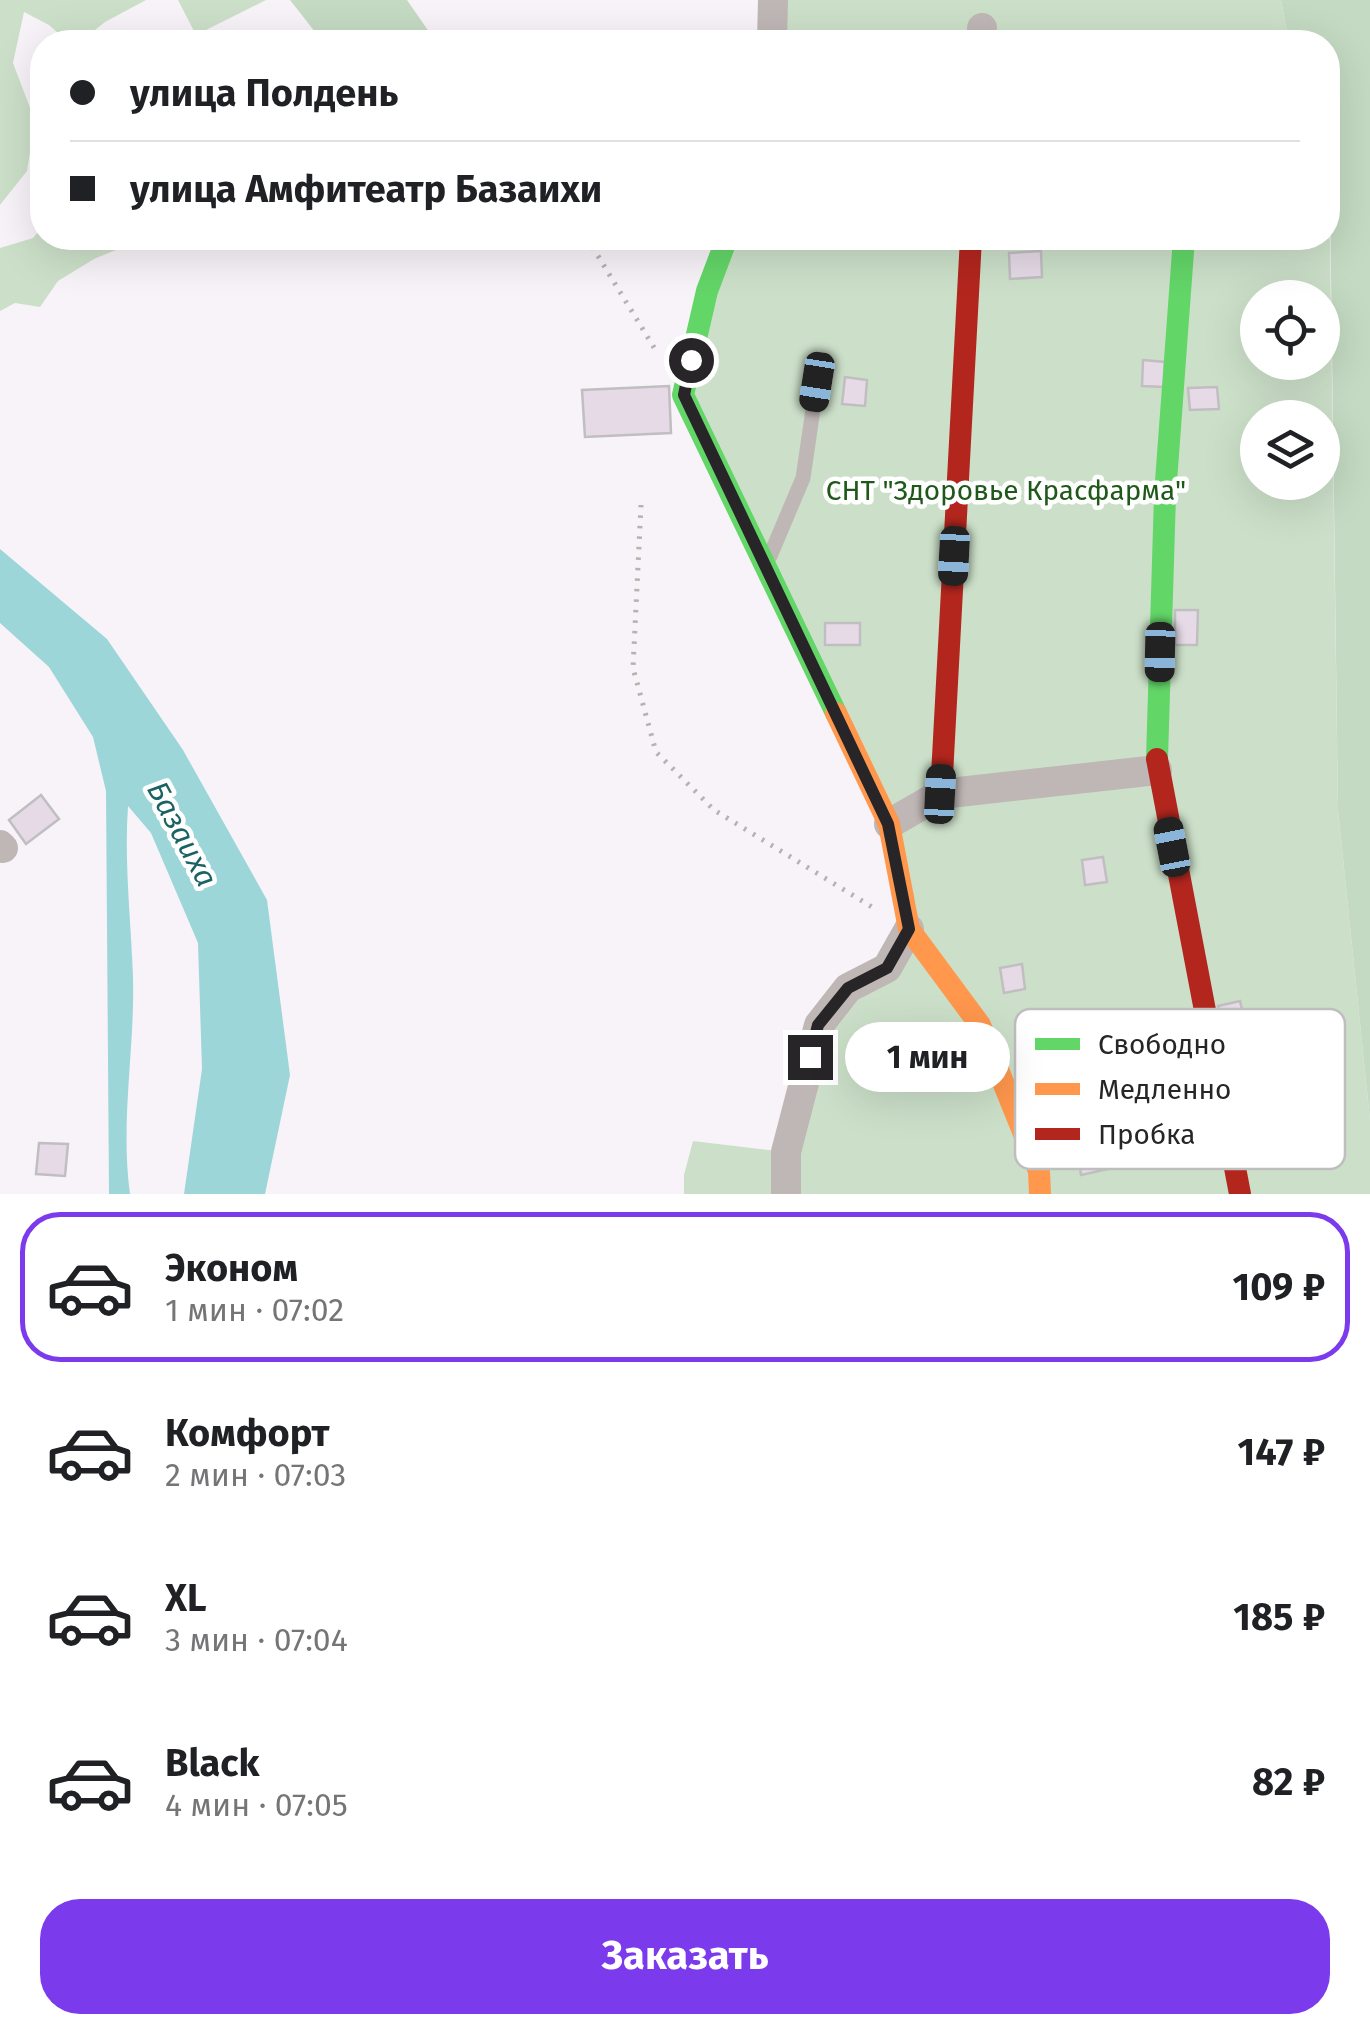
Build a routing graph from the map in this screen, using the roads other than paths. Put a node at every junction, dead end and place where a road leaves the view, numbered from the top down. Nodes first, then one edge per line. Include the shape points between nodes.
1 (773, 0) edge
2 (772, 30) edge
3 (723, 250) edge
4 (970, 250) edge
5 (1183, 250) edge
6 (817, 382) dead end
7 (765, 569) junction
8 (1157, 770) junction
9 (940, 794) junction
10 (888, 824) junction
11 (909, 929) junction
12 (1204, 1009) edge
13 (1015, 1112) edge
14 (1038, 1169) edge
15 (1235, 1169) edge
16 (786, 1194) edge
17 (1040, 1194) edge
18 (1240, 1194) edge

1 - 2 street
3 - 7 street via 684,395
4 - 9 street
5 - 8 street via 1164,494
6 - 7 lane via 802,478
7 - 10 street
8 - 9 street
8 - 12 street
9 - 10 street
10 - 11 street
11 - 13 street via 980,1025
11 - 16 street via 887,968 848,988 818,1025 786,1152
14 - 17 street
15 - 18 street

